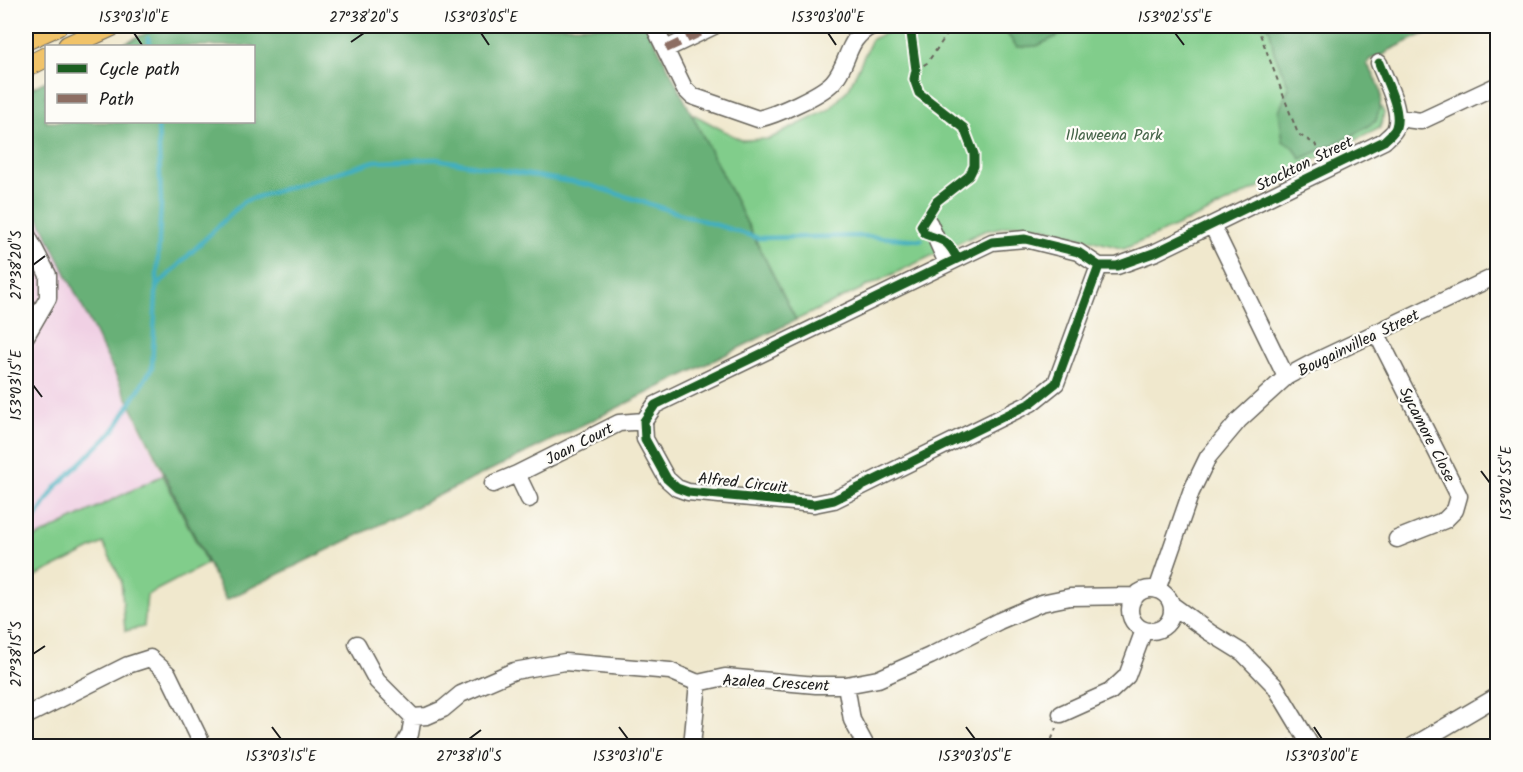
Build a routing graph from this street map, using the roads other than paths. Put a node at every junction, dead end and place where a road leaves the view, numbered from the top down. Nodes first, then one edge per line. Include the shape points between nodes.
1 (53, 26) edge
2 (112, 26) edge
3 (654, 26) edge
4 (714, 26) edge
5 (872, 26) edge
6 (26, 40) edge
7 (62, 45) edge
8 (70, 45) edge
9 (666, 49) junction
10 (45, 58) edge
11 (1379, 63) dead end
12 (26, 67) edge
13 (1497, 85) edge
14 (1398, 118) junction
15 (929, 223) dead end
16 (1212, 225) junction
17 (26, 233) edge
18 (946, 263) junction
19 (1099, 266) junction
20 (1497, 275) edge
21 (1376, 333) junction
22 (26, 336) edge
23 (1286, 377) junction
24 (644, 421) junction
25 (517, 474) junction
26 (493, 484) dead end
27 (529, 499) dead end
28 (1397, 539) dead end
29 (1157, 590) junction
30 (1136, 596) junction
31 (1097, 597) junction
32 (1172, 605) junction
33 (1132, 618) junction
34 (1165, 626) junction
35 (1144, 630) junction
36 (1209, 632) junction
37 (357, 644) dead end
38 (698, 683) junction
39 (846, 685) junction
40 (1497, 696) edge
41 (1061, 714) road end
42 (26, 716) edge
43 (413, 717) junction
44 (203, 747) edge
45 (403, 747) edge
46 (692, 747) edge
47 (866, 747) edge
48 (1311, 747) edge
49 (1413, 747) edge

1 - 6 main road
1 - 7 street
2 - 8 main road
3 - 9 street
4 - 9 street
5 - 9 street via 853,41 834,81 824,90 758,119 692,96 684,88
10 - 12 main road
11 - 14 street
13 - 14 street via 1421,121
14 - 16 street, Stockton Street via 1396,129 1384,141
15 - 18 street
16 - 19 street via 1156,252 1117,266
16 - 23 street
17 - 22 street via 48,275 48,298
18 - 19 street via 992,242 1024,239 1078,252
18 - 24 street via 655,405
19 - 24 street, Alfred Circuit via 1056,383 1031,403 834,500 814,504 676,488 645,439
20 - 21 street, Bougainvillea Street
21 - 23 street, Bougainvillea Street
21 - 28 street, Sycamore Close via 1459,496 1455,510 1445,520
23 - 29 street, Bougainvillea Street via 1239,420 1208,457 1191,492
24 - 25 street, Joan Court via 619,423
25 - 26 street, Joan Court
25 - 27 street
29 - 30 street via 1145,590
29 - 32 street
30 - 31 street, Azalea Crescent
30 - 33 street via 1130,606
31 - 33 street
31 - 39 street, Azalea Crescent via 1041,603 878,679
32 - 34 street
32 - 36 street
33 - 35 street
34 - 35 street via 1155,631
34 - 36 street
35 - 41 street via 1127,676 1110,692
36 - 48 street via 1244,653 1275,687
37 - 43 street via 377,681
38 - 39 street, Azalea Crescent via 725,677
38 - 43 street, Azalea Crescent via 670,671 565,662 514,671 461,694 443,709
38 - 46 street
39 - 47 street via 852,720
40 - 49 street
42 - 44 street via 150,658 168,674
43 - 45 street

